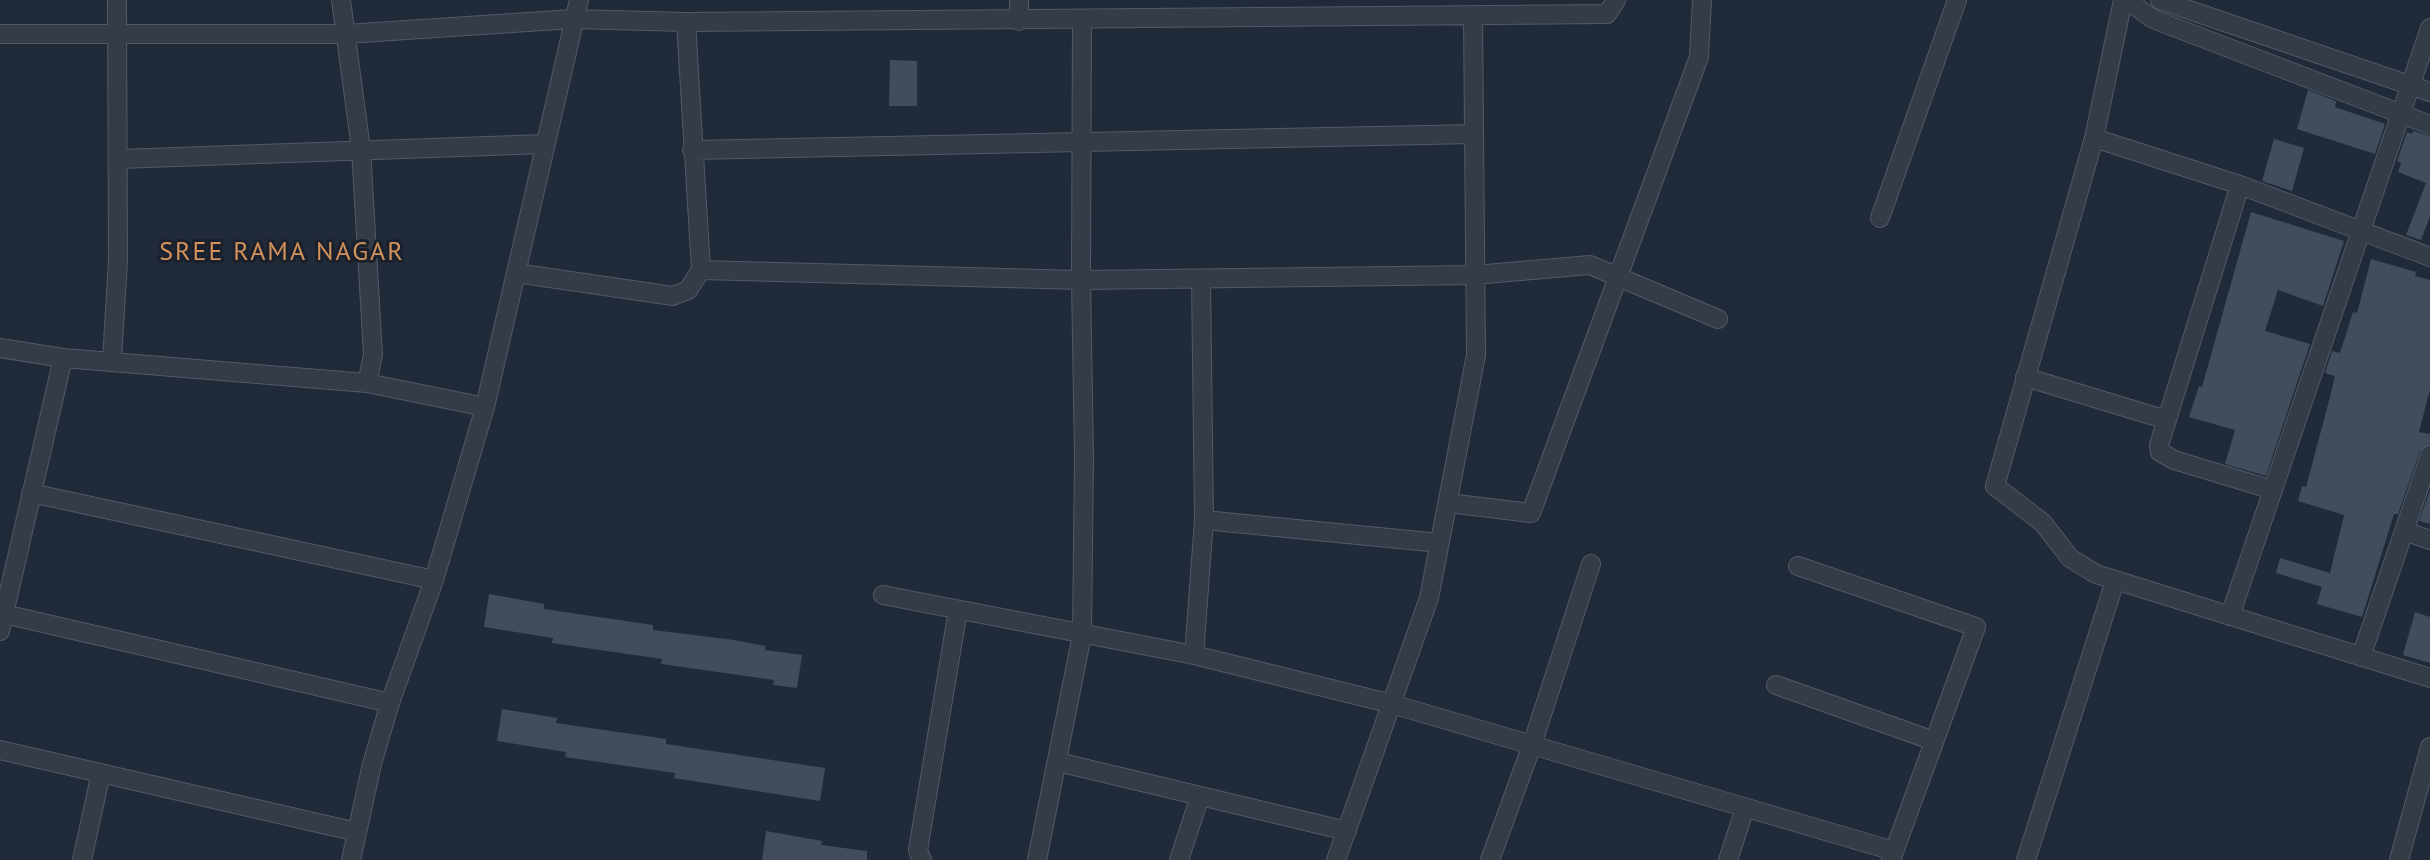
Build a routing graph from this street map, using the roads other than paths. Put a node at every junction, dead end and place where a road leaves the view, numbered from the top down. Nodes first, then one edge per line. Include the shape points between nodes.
1 (117, 0) edge
2 (341, 0) edge
3 (579, 0) edge
4 (1019, 0) edge
5 (1280, 0) edge
6 (1616, 0) edge
7 (1702, 0) edge
8 (1957, 0) edge
9 (2125, 0) edge
10 (2160, 0) edge
11 (1473, 15) junction
12 (573, 19) junction
13 (1082, 19) junction
14 (1280, 19) junction
15 (1019, 20) junction
16 (686, 22) junction
17 (2430, 28) edge
18 (0, 34) edge
19 (118, 34) junction
20 (345, 34) junction
21 (2410, 84) junction
22 (2430, 92) edge
23 (2400, 114) junction
24 (2430, 125) edge
25 (1474, 134) junction
26 (2094, 138) junction
27 (545, 144) junction
28 (1080, 144) junction
29 (361, 149) junction
30 (692, 150) junction
31 (119, 159) junction
32 (2240, 185) junction
33 (1880, 218) dead end
34 (2361, 228) junction
35 (2430, 257) edge
36 (701, 270) junction
37 (516, 273) junction
38 (1474, 275) junction
39 (1620, 278) junction
40 (1201, 279) junction
41 (1081, 280) junction
42 (1718, 319) dead end
43 (0, 348) edge
44 (63, 358) junction
45 (112, 360) junction
46 (2025, 377) junction
47 (367, 383) junction
48 (485, 407) junction
49 (2167, 420) junction
50 (2430, 455) edge
51 (2273, 490) junction
52 (32, 493) junction
53 (1448, 503) junction
54 (1204, 520) junction
55 (2404, 531) junction
56 (2430, 540) edge
57 (1440, 543) junction
58 (1591, 564) dead end
59 (1798, 566) dead end
60 (434, 580) junction
61 (2115, 581) junction
62 (883, 595) dead end
63 (958, 610) junction
64 (2230, 616) junction
65 (2, 623) edge
66 (1082, 635) junction
67 (1194, 655) junction
68 (2361, 656) junction
69 (2430, 678) edge
70 (1776, 685) dead end
71 (390, 703) junction
72 (1392, 704) junction
73 (1934, 741) junction
74 (1532, 745) junction
75 (2430, 747) edge
76 (0, 750) edge
77 (1058, 762) junction
78 (101, 773) junction
79 (1200, 796) junction
80 (1745, 808) junction
81 (1347, 831) junction
82 (357, 832) junction
83 (1892, 856) edge
84 (82, 860) edge
85 (351, 860) edge
86 (922, 860) edge
87 (1037, 860) edge
88 (1179, 860) edge
89 (1336, 860) edge
90 (1490, 860) edge
91 (1728, 860) edge
92 (2026, 860) edge
93 (2399, 860) edge

1 - 19 street
2 - 20 street
3 - 12 street
4 - 15 street
5 - 14 street
6 - 11 street via 1607,14
7 - 39 street via 1699,57
8 - 33 street
9 - 23 street via 2153,19
9 - 26 street
10 - 21 street
11 - 14 street
11 - 25 street
12 - 16 street
12 - 20 street
12 - 27 street
13 - 14 street
13 - 15 street
13 - 28 street
15 - 16 street
16 - 30 street
17 - 21 street
18 - 19 street
19 - 20 street
19 - 31 street
20 - 29 street
21 - 22 street
21 - 23 street
23 - 24 street
23 - 34 street
25 - 28 street
25 - 38 street
26 - 32 street
26 - 46 street
27 - 29 street
27 - 37 street
28 - 30 street
28 - 41 street
29 - 31 street
29 - 47 street via 373,355
30 - 36 street
31 - 45 street
32 - 34 street
32 - 49 street
34 - 35 street
34 - 51 street
36 - 37 street via 688,290 673,296
36 - 41 street
37 - 48 street
38 - 39 street via 1590,265
38 - 40 street
38 - 53 street via 1476,355
39 - 42 street
39 - 53 street via 1531,513
40 - 41 street
40 - 54 street
41 - 66 street
43 - 44 street
44 - 45 street
44 - 52 street
45 - 47 street
46 - 49 street
46 - 61 street via 1995,486 2043,523 2081,566
47 - 48 street
48 - 60 street
49 - 51 street via 2159,445 2164,456
50 - 55 street
51 - 64 street
52 - 60 street
52 - 65 street
53 - 57 street
54 - 57 street
54 - 67 street
55 - 56 street
55 - 68 street
57 - 72 street via 1429,598
58 - 74 street
59 - 73 street via 1976,627
60 - 71 street
61 - 64 street
61 - 92 street
62 - 63 street
63 - 66 street
63 - 86 street via 918,850
64 - 68 street
65 - 71 street
66 - 67 street
66 - 77 street
67 - 72 street
68 - 69 street
70 - 73 street
71 - 82 street
72 - 74 street
72 - 81 street
73 - 83 street
74 - 80 street
74 - 90 street
75 - 93 street
76 - 78 street
77 - 79 street
77 - 87 street
78 - 82 street
78 - 84 street
79 - 81 street
79 - 88 street
80 - 83 street
80 - 91 street
81 - 89 street
82 - 85 street

